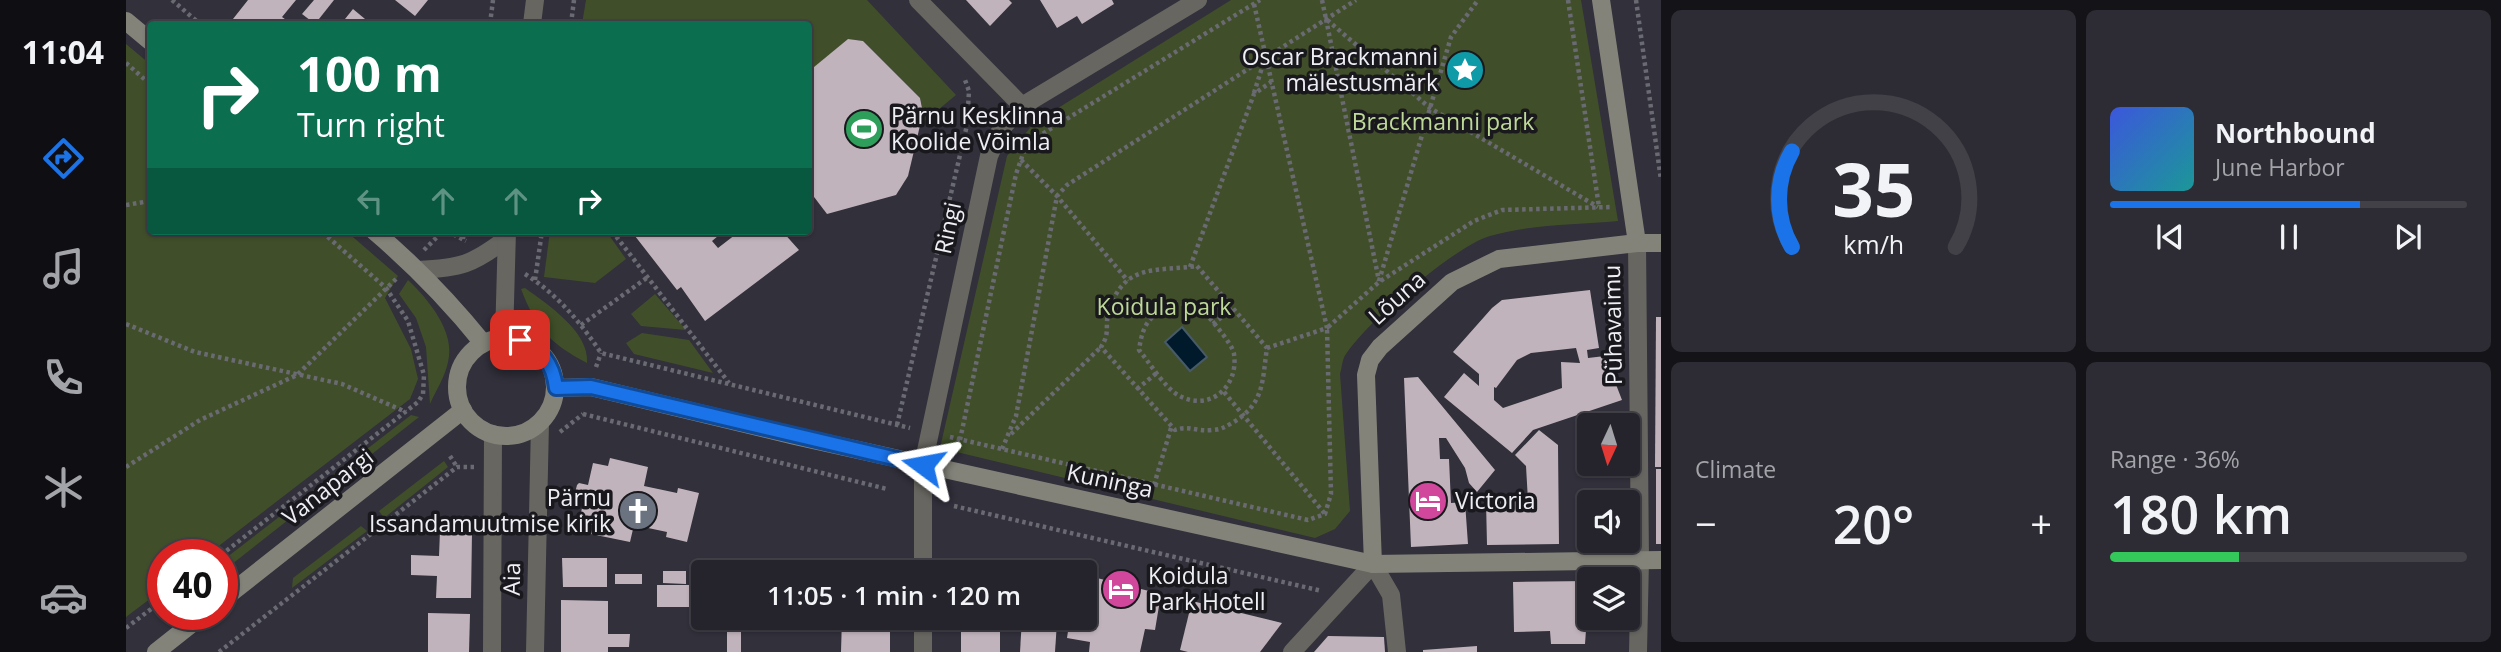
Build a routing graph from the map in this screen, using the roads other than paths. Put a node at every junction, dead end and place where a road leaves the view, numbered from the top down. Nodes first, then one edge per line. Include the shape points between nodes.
1 (535, 0) edge
2 (918, 0) edge
3 (1198, 0) edge
4 (1601, 0) edge
5 (126, 21) edge
6 (532, 21) edge
7 (147, 38) edge
8 (1022, 106) junction
9 (379, 235) edge
10 (506, 235) edge
11 (1637, 243) junction
12 (1661, 243) edge
13 (418, 270) junction
14 (504, 338) junction
15 (483, 344) junction
16 (556, 388) junction
17 (463, 410) junction
18 (540, 423) junction
19 (493, 434) junction
20 (923, 465) junction
21 (923, 560) edge
22 (1640, 560) junction
23 (1661, 560) edge
24 (1373, 564) junction
25 (238, 587) edge
26 (184, 630) edge
27 (923, 630) edge
28 (156, 652) edge
29 (492, 652) edge
30 (535, 652) edge
31 (923, 652) edge
32 (1292, 652) edge
33 (1397, 652) edge
34 (1638, 652) edge

1 - 6 street
2 - 8 street
3 - 8 street, Ringi
4 - 11 street, Pühavaimu
5 - 7 street
8 - 20 street, Ringi via 1001,129 989,156
9 - 13 street
10 - 13 street via 469,264
10 - 14 street
11 - 12 street, Lõuna
11 - 22 street, Pühavaimu
11 - 24 street, Lõuna via 1499,259 1452,282 1380,347 1366,375
13 - 15 street
14 - 15 street
14 - 16 street via 536,347 547,359
15 - 17 street via 471,353 460,373 458,396
16 - 18 street via 549,413
16 - 20 street, Kuninga via 591,387
17 - 19 street via 471,421
17 - 25 street, Vanapargi
18 - 19 street via 518,435
18 - 30 street, Aia
19 - 29 street, Aia
20 - 21 street, Ringi
20 - 24 street, Kuninga
22 - 23 street, Kuninga
22 - 24 street, Kuninga
22 - 34 street, Pühavaimu
24 - 32 street
24 - 33 street via 1391,594
26 - 28 street
27 - 31 street

